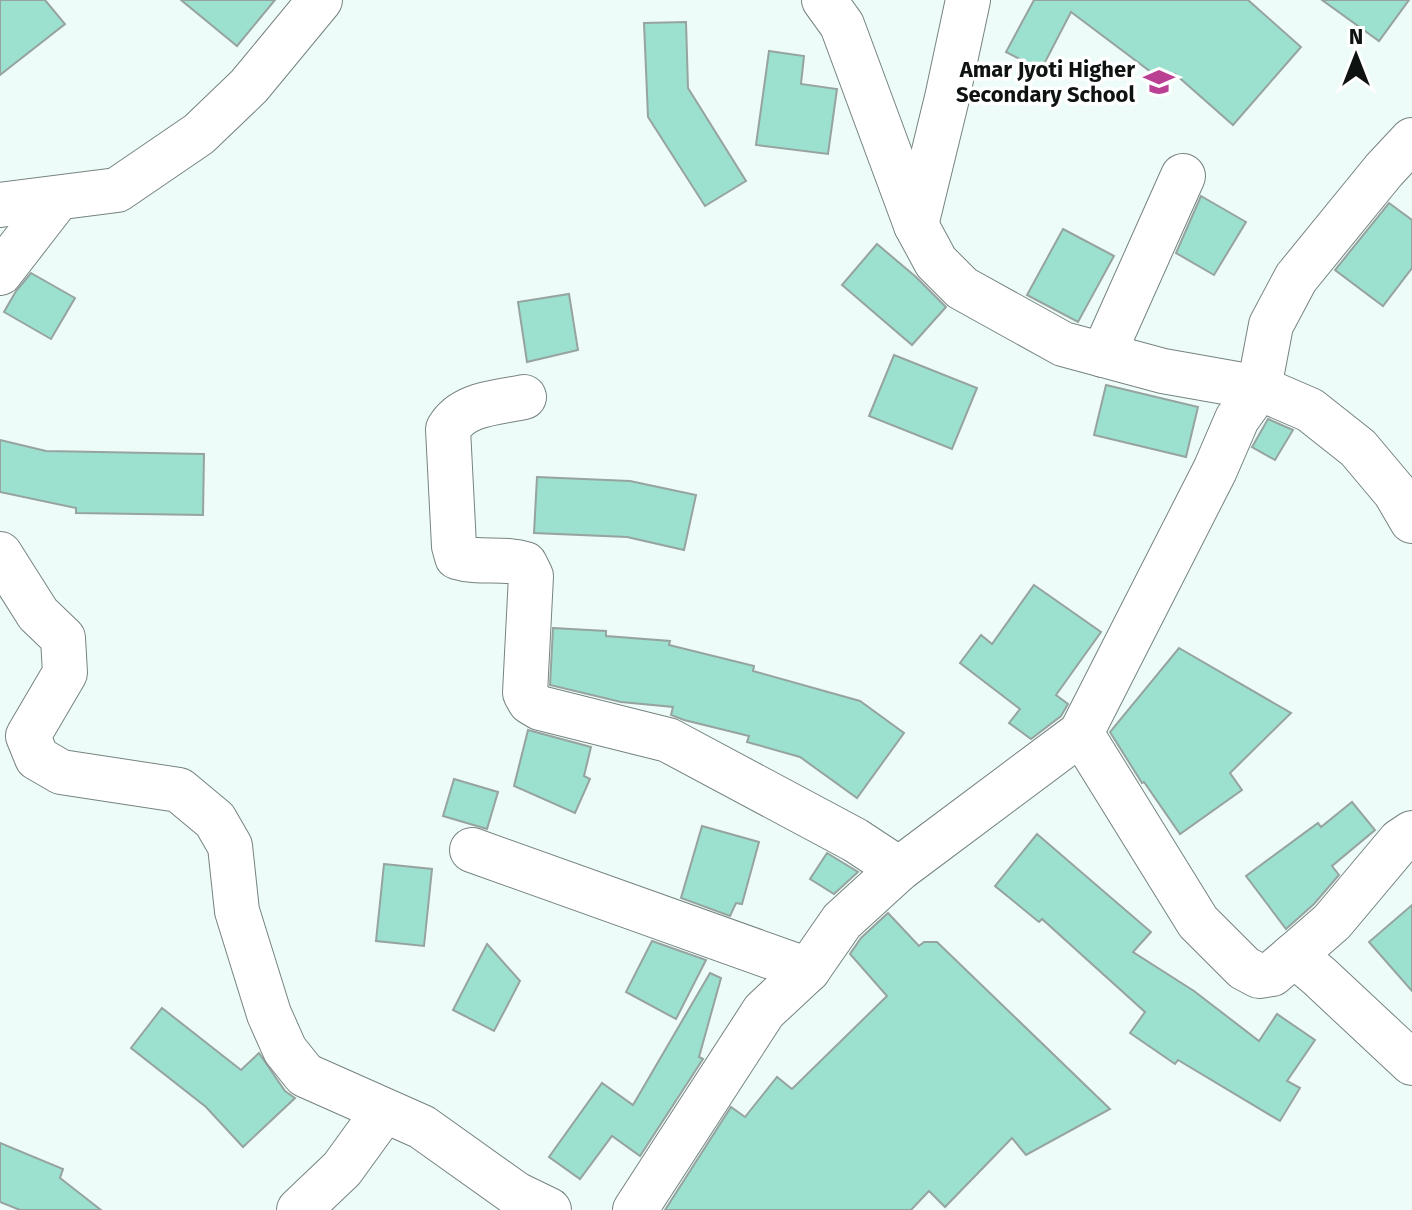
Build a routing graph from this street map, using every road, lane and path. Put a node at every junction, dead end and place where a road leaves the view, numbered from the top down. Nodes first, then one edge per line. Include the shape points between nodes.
1 (320, 0) edge
2 (824, 0) edge
3 (968, 0) edge
4 (1412, 140) edge
5 (1183, 176) dead end
6 (58, 198) junction
7 (0, 205) edge
8 (916, 225) junction
9 (0, 273) edge
10 (1103, 355) junction
11 (1259, 388) junction
12 (524, 397) dead end
13 (1412, 521) edge
14 (0, 554) edge
15 (1081, 733) junction
16 (1412, 833) edge
17 (472, 850) dead end
18 (899, 869) junction
19 (1294, 955) junction
20 (808, 970) junction
21 (1412, 1063) edge
22 (384, 1111) junction
23 (299, 1210) edge
24 (549, 1210) edge
25 (635, 1210) edge

1 - 6 street via 249,86 199,134 117,190
2 - 8 street via 842,25
3 - 8 street
4 - 11 street via 1296,278 1271,325
5 - 10 street
6 - 7 street
6 - 9 street
8 - 10 street via 936,262 962,288 1063,344
10 - 11 street
11 - 13 street via 1310,410 1358,448
11 - 15 street via 1237,419
12 - 18 street via 467,409 448,429 457,557 525,564 531,576 525,693 530,702 668,740
14 - 22 street via 38,614 63,638 65,673 28,736 37,758 61,772 179,790 215,820 230,846 237,911 285,1050 305,1075
15 - 18 street
15 - 19 street via 1198,922 1259,976 1272,974
16 - 19 street via 1332,922
17 - 20 street
18 - 20 street via 842,921
19 - 21 street
20 - 25 street via 764,1011
22 - 23 street via 342,1169
22 - 24 street via 422,1127 516,1194

